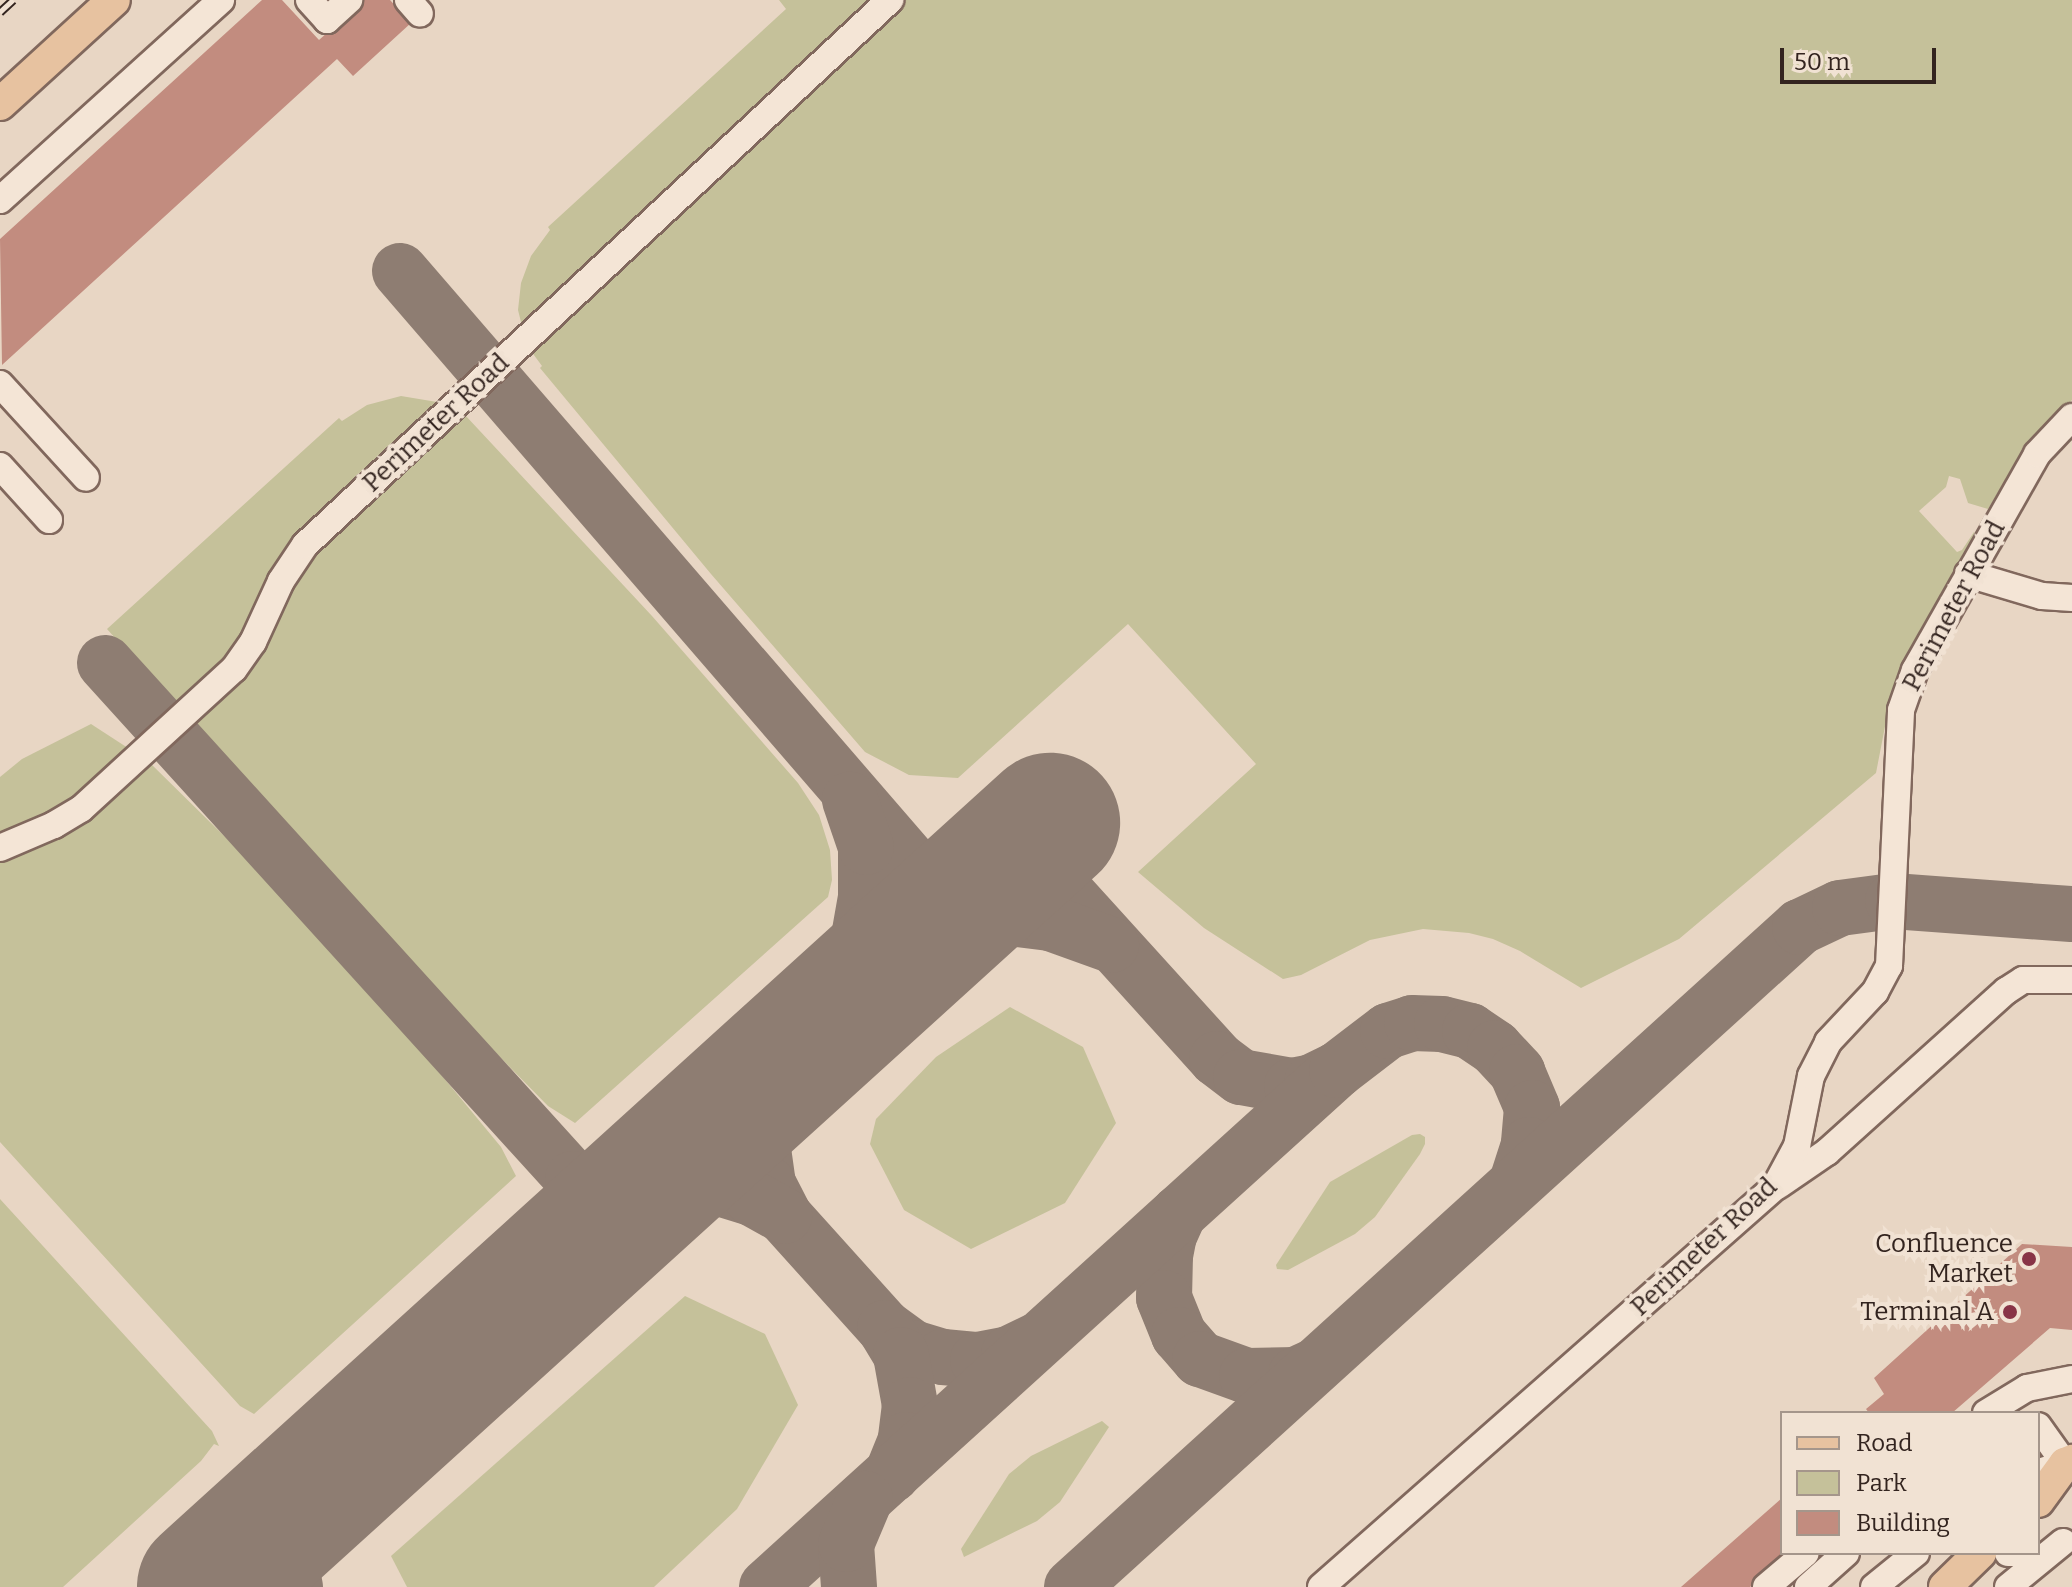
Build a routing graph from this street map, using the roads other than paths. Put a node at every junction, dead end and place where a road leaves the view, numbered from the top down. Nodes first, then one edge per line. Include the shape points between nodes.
1 (114, 0) edge
2 (221, 0) edge
3 (309, 0) edge
4 (349, 0) edge
5 (890, 0) edge
6 (0, 104) edge
7 (0, 200) edge
8 (0, 384) edge
9 (2072, 417) edge
10 (0, 466) edge
11 (86, 478) dead end
12 (49, 520) dead end
13 (1968, 574) junction
14 (2072, 598) edge
15 (0, 848) edge
16 (2072, 980) edge
17 (1775, 1187) junction
18 (2072, 1379) edge
19 (2030, 1400) edge
20 (1993, 1411) edge
21 (2040, 1430) edge
22 (2058, 1465) edge
23 (2040, 1497) edge
24 (2058, 1541) edge
25 (1804, 1555) edge
26 (1844, 1555) edge
27 (1914, 1555) edge
28 (1978, 1555) edge
29 (1321, 1587) edge
30 (1766, 1587) edge
31 (1808, 1587) edge
32 (1874, 1587) edge
33 (1945, 1587) edge
34 (2008, 1587) edge
35 (2030, 1587) edge
36 (2039, 1587) edge

1 - 6 main road
2 - 7 street
3 - 4 street via 327,20
5 - 15 street, Perimeter Road via 305,545 234,669 81,809
8 - 11 street
9 - 13 street, Perimeter Road via 2037,454
10 - 12 street
13 - 14 street via 2042,596
13 - 17 street, Perimeter Road via 1915,670 1901,710 1889,966 1875,992 1828,1042 1811,1076 1797,1146
16 - 17 street via 2023,980 2006,991 1827,1152
17 - 29 street, Perimeter Road
18 - 19 street
19 - 20 street
21 - 22 street
22 - 23 main road
24 - 34 street
24 - 35 street
24 - 36 street
25 - 30 street
26 - 31 street
27 - 32 street
28 - 33 main road

